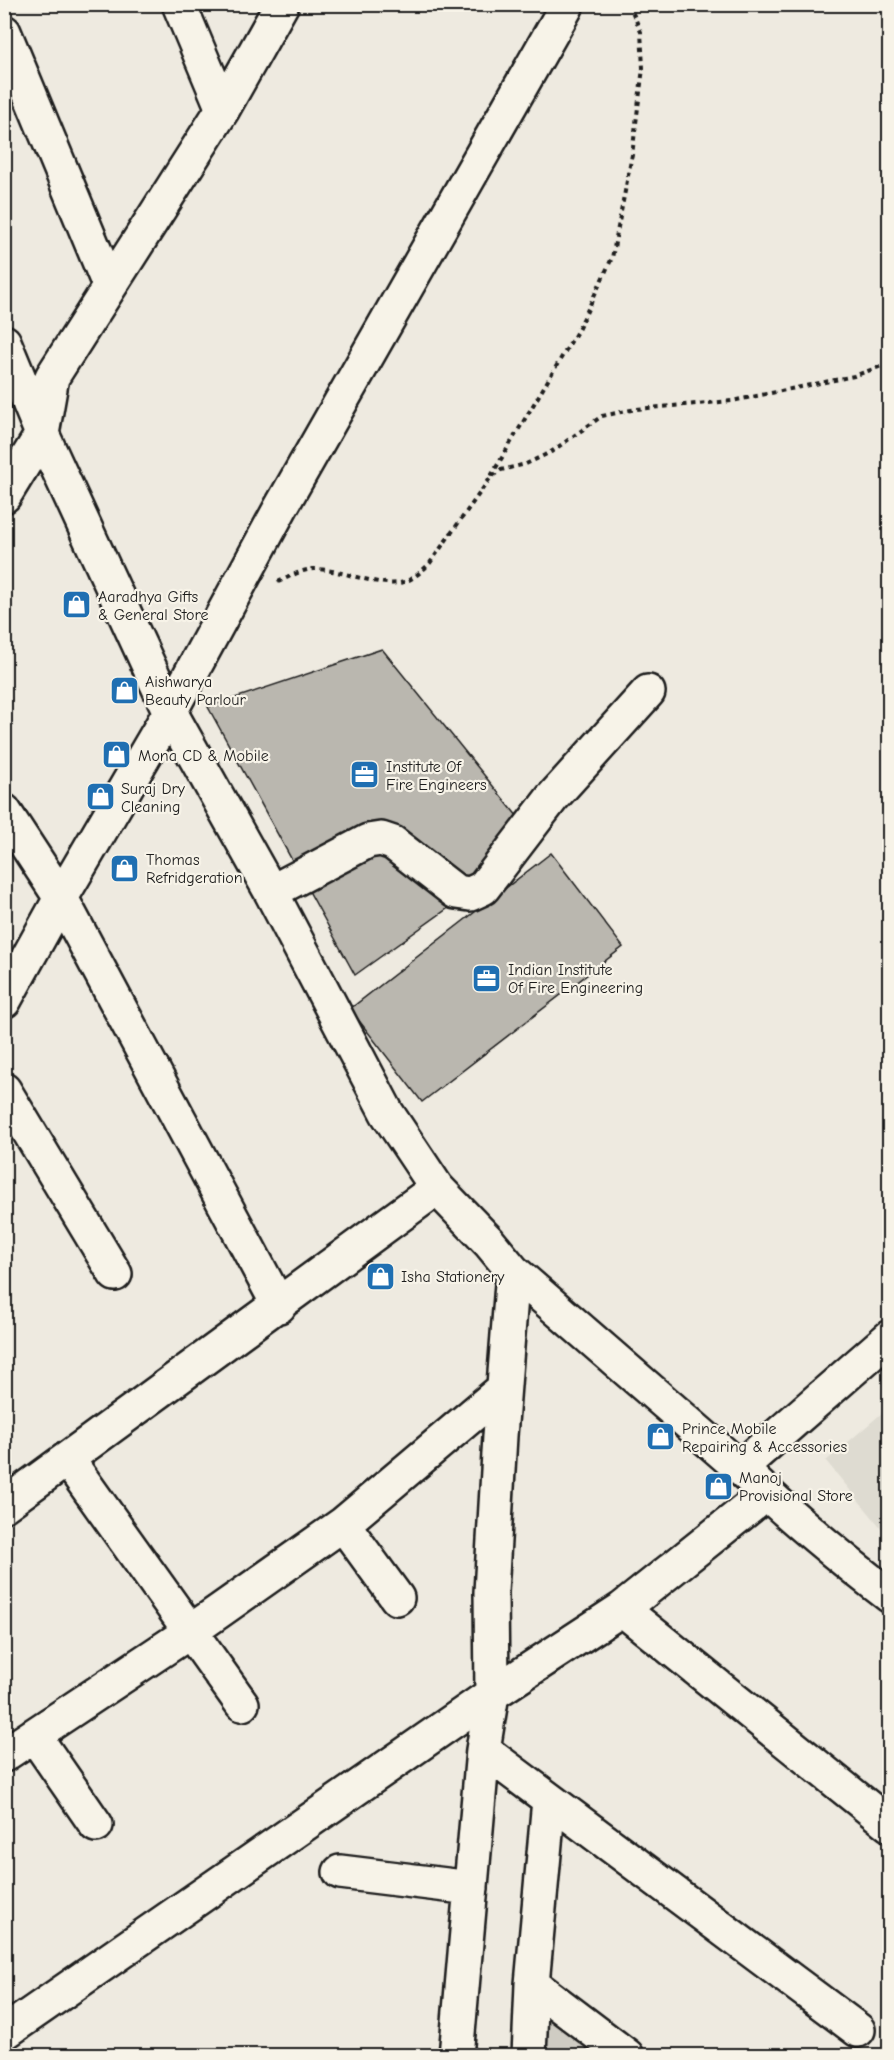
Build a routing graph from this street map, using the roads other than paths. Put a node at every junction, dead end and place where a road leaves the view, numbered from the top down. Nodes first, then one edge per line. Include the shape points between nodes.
1 (179, 4) edge
2 (282, 4) edge
3 (566, 7) dead end
4 (4, 32) edge
5 (223, 109) junction
6 (109, 285) junction
7 (4, 342) edge
8 (42, 434) junction
9 (4, 496) edge
10 (648, 692) dead end
11 (170, 712) junction
12 (4, 811) edge
13 (271, 892) junction
14 (61, 898) junction
15 (4, 1001) edge
16 (4, 1090) edge
17 (437, 1188) junction
18 (513, 1271) junction
19 (115, 1274) dead end
20 (279, 1306) junction
21 (890, 1337) edge
22 (503, 1389) junction
23 (68, 1460) junction
24 (740, 1468) junction
25 (766, 1494) junction
26 (4, 1505) edge
27 (343, 1524) junction
28 (890, 1596) edge
29 (397, 1598) dead end
30 (622, 1609) junction
31 (191, 1631) junction
32 (492, 1694) junction
33 (242, 1704) dead end
34 (34, 1735) junction
35 (483, 1750) junction
36 (4, 1755) edge
37 (549, 1800) junction
38 (96, 1825) dead end
39 (890, 1825) edge
40 (340, 1872) dead end
41 (471, 1888) junction
42 (532, 1984) junction
43 (858, 2030) dead end
44 (4, 2033) edge
45 (456, 2055) edge
46 (529, 2055) edge
47 (627, 2055) edge

1 - 5 street
2 - 5 street
3 - 11 street via 281,507
4 - 6 street
5 - 6 street
6 - 8 street via 52,377
7 - 8 street
8 - 9 street
8 - 11 street
10 - 13 street via 552,798 483,888 470,894 456,892 393,843 381,839 368,841
11 - 13 street
11 - 14 street
12 - 14 street
13 - 17 street via 387,1113
14 - 15 street
14 - 20 street
16 - 19 street
17 - 18 street
17 - 20 street
18 - 22 street
18 - 24 street
20 - 23 street
21 - 24 street
22 - 27 street
22 - 32 street via 491,1592
23 - 26 street
23 - 31 street
24 - 25 street
25 - 28 street
25 - 30 street
27 - 29 street
27 - 31 street
30 - 32 street
30 - 39 street
31 - 33 street
31 - 34 street
32 - 35 street
32 - 44 street
34 - 36 street
34 - 38 street
35 - 37 street
35 - 41 street
37 - 42 street
37 - 43 street
40 - 41 street
41 - 45 street
42 - 46 street
42 - 47 street

